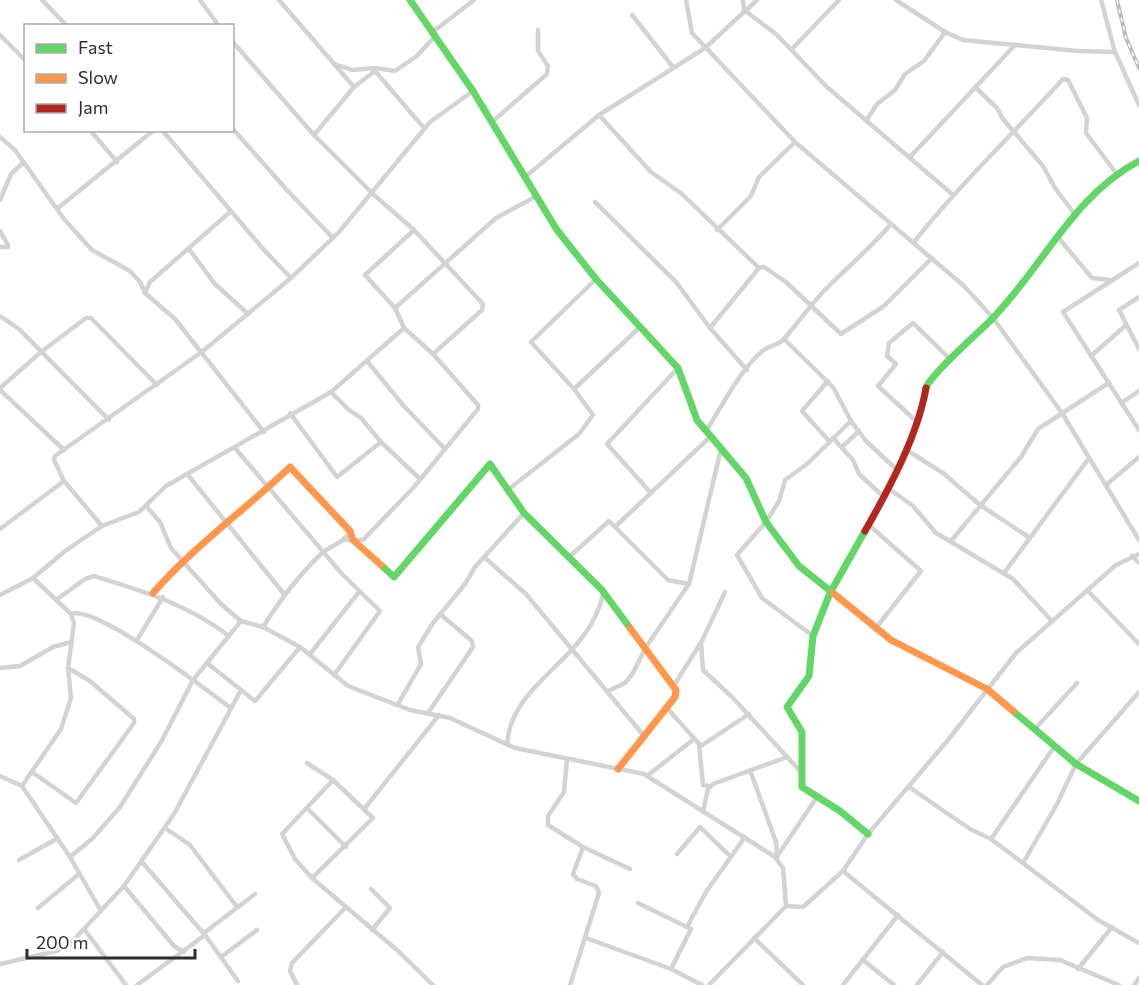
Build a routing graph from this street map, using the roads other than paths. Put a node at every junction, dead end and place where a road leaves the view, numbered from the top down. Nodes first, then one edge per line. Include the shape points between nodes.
1 (42, 0) edge
2 (200, 0) edge
3 (279, 0) edge
4 (410, 0) edge
5 (474, 0) edge
6 (686, 0) edge
7 (743, 0) edge
8 (757, 0) edge
9 (839, 0) edge
10 (896, 0) edge
11 (1101, 0) edge
12 (744, 10) junction
13 (632, 15) dead end
14 (65, 24) edge
15 (218, 24) edge
16 (538, 30) dead end
17 (945, 32) junction
18 (435, 33) junction
19 (0, 35) edge
20 (234, 43) edge
21 (1015, 45) junction
22 (238, 47) junction
23 (705, 48) junction
24 (792, 49) junction
25 (234, 50) edge
26 (1115, 52) junction
27 (24, 59) edge
28 (335, 64) junction
29 (673, 67) junction
30 (354, 87) junction
31 (975, 87) junction
32 (473, 92) junction
33 (1139, 105) edge
34 (599, 115) junction
35 (866, 121) junction
36 (492, 122) junction
37 (424, 128) junction
38 (234, 130) edge
39 (92, 132) edge
40 (152, 132) edge
41 (164, 132) edge
42 (1014, 133) junction
43 (314, 135) junction
44 (0, 137) edge
45 (795, 142) junction
46 (910, 157) junction
47 (1139, 161) edge
48 (117, 162) junction
49 (23, 163) junction
50 (1116, 173) junction
51 (524, 178) junction
52 (373, 194) junction
53 (952, 194) junction
54 (535, 197) junction
55 (0, 200) edge
56 (595, 202) dead end
57 (58, 208) junction
58 (230, 212) junction
59 (1077, 216) junction
60 (891, 224) junction
61 (414, 230) junction
62 (717, 230) junction
63 (0, 231) edge
64 (1058, 236) junction
65 (333, 238) junction
66 (914, 242) junction
67 (0, 247) edge
68 (189, 249) junction
69 (932, 258) junction
70 (444, 263) junction
71 (1139, 263) edge
72 (759, 268) junction
73 (291, 278) junction
74 (596, 279) junction
75 (1111, 280) junction
76 (145, 293) junction
77 (1139, 297) edge
78 (812, 305) junction
79 (395, 308) junction
80 (248, 314) junction
81 (0, 316) edge
82 (993, 318) junction
83 (641, 326) junction
84 (1125, 326) junction
85 (404, 328) junction
86 (710, 328) junction
87 (784, 339) junction
88 (1139, 349) edge
89 (203, 351) junction
90 (41, 352) junction
91 (433, 354) junction
92 (1091, 356) junction
93 (951, 360) junction
94 (367, 361) junction
95 (678, 368) junction
96 (747, 370) junction
97 (828, 381) junction
98 (1107, 384) junction
99 (157, 385) junction
100 (0, 389) edge
101 (574, 389) junction
102 (1139, 391) edge
103 (331, 392) junction
104 (1120, 403) junction
105 (290, 413) junction
106 (1062, 413) junction
107 (109, 420) junction
108 (851, 421) junction
109 (916, 421) junction
110 (1139, 430) edge
111 (859, 431) junction
112 (264, 432) junction
113 (708, 434) junction
114 (831, 440) junction
115 (381, 442) junction
116 (842, 447) junction
117 (235, 448) junction
118 (444, 448) junction
119 (721, 448) junction
120 (904, 449) junction
121 (64, 450) junction
122 (1139, 457) edge
123 (1089, 458) junction
124 (896, 469) junction
125 (188, 476) junction
126 (420, 479) junction
127 (64, 481) junction
128 (1106, 484) junction
129 (268, 487) junction
130 (888, 488) junction
131 (509, 489) junction
132 (651, 492) junction
133 (884, 497) junction
134 (980, 505) junction
135 (146, 506) junction
136 (524, 513) junction
137 (225, 522) junction
138 (766, 522) junction
139 (102, 526) junction
140 (616, 526) junction
141 (870, 526) junction
142 (0, 529) edge
143 (350, 531) junction
144 (1030, 538) junction
145 (345, 540) junction
146 (353, 540) junction
147 (1139, 540) edge
148 (951, 541) junction
149 (323, 552) junction
150 (1139, 554) edge
151 (1132, 556) junction
152 (484, 557) junction
153 (568, 558) junction
154 (181, 561) junction
155 (1139, 563) edge
156 (1004, 573) junction
157 (33, 578) junction
158 (689, 584) junction
159 (1087, 590) junction
160 (359, 592) junction
161 (725, 592) dead end
162 (153, 593) junction
163 (830, 593) junction
164 (284, 594) junction
165 (603, 594) junction
166 (0, 595) edge
167 (163, 597) junction
168 (56, 600) junction
169 (71, 614) junction
170 (440, 614) junction
171 (1051, 620) junction
172 (241, 621) junction
173 (263, 627) junction
174 (875, 628) junction
175 (229, 636) junction
176 (813, 636) junction
177 (136, 640) junction
178 (71, 642) junction
179 (702, 642) junction
180 (1139, 644) edge
181 (300, 647) junction
182 (646, 647) junction
183 (572, 650) junction
184 (309, 654) junction
185 (207, 663) junction
186 (0, 668) edge
187 (68, 668) junction
188 (334, 675) junction
189 (193, 680) junction
190 (1077, 683) dead end
191 (673, 687) junction
192 (987, 689) junction
193 (242, 690) junction
194 (608, 691) junction
195 (1139, 692) edge
196 (398, 704) junction
197 (231, 708) junction
198 (667, 708) junction
199 (428, 713) junction
200 (749, 714) junction
201 (440, 715) junction
202 (1034, 730) junction
203 (644, 736) junction
204 (694, 739) junction
205 (507, 744) junction
206 (699, 744) junction
207 (1054, 747) junction
208 (787, 757) junction
209 (567, 759) junction
210 (307, 763) dead end
211 (1076, 764) junction
212 (618, 769) junction
213 (750, 770) junction
214 (800, 771) junction
215 (32, 772) junction
216 (0, 776) edge
217 (647, 776) junction
218 (333, 780) junction
219 (22, 786) junction
220 (709, 786) junction
221 (909, 787) junction
222 (817, 797) junction
223 (1139, 801) edge
224 (307, 808) junction
225 (364, 808) junction
226 (703, 811) junction
227 (165, 828) junction
228 (868, 834) junction
229 (746, 837) junction
230 (58, 838) junction
231 (991, 839) junction
232 (346, 847) junction
233 (583, 847) junction
234 (676, 854) dead end
235 (730, 856) junction
236 (70, 857) junction
237 (777, 857) junction
238 (19, 860) dead end
239 (142, 862) junction
240 (1023, 863) junction
241 (630, 869) dead end
242 (843, 871) junction
243 (79, 874) junction
244 (312, 878) junction
245 (124, 886) junction
246 (371, 889) dead end
247 (255, 894) dead end
248 (638, 903) dead end
249 (786, 906) junction
250 (237, 907) junction
251 (346, 907) junction
252 (38, 908) dead end
253 (101, 911) junction
254 (898, 915) junction
255 (688, 925) junction
256 (1112, 927) junction
257 (84, 929) junction
258 (257, 930) dead end
259 (372, 930) junction
260 (205, 934) junction
261 (586, 938) junction
262 (754, 938) junction
263 (1139, 943) edge
264 (174, 946) junction
265 (184, 952) junction
266 (943, 952) junction
267 (221, 957) junction
268 (175, 959) junction
269 (863, 960) junction
270 (0, 964) edge
271 (671, 969) junction
272 (1078, 969) junction
273 (1139, 978) edge
274 (238, 981) dead end
275 (126, 985) edge
276 (136, 985) edge
277 (297, 985) edge
278 (433, 985) edge
279 (570, 985) edge
280 (702, 985) edge
281 (709, 985) edge
282 (803, 985) edge
283 (843, 985) edge
284 (894, 985) edge
285 (917, 985) edge
286 (982, 985) edge
287 (987, 985) edge
288 (1119, 985) edge
289 (1134, 985) edge

1 - 14 street
2 - 15 street
3 - 28 street
4 - 18 street
5 - 18 street
6 - 23 street via 692,33
7 - 12 street
8 - 12 street
9 - 24 street
10 - 17 street
11 - 26 street
12 - 23 street
12 - 24 street
13 - 29 street
16 - 36 street via 537,47 548,66 547,74
17 - 21 street via 963,40
17 - 35 street via 924,61 908,70
18 - 28 street via 417,56 395,71 352,70
18 - 32 street
19 - 27 street
20 - 22 street
21 - 26 street
21 - 31 street
22 - 25 street
22 - 43 street
23 - 29 street
23 - 45 street
24 - 35 street
26 - 33 street
28 - 30 street
29 - 34 street
30 - 37 street via 371,71 378,72
30 - 43 street
31 - 42 street via 997,108
31 - 46 street
32 - 36 street
32 - 37 street
34 - 51 street
34 - 62 street via 651,172 682,194
35 - 46 street
36 - 51 street
37 - 52 street
38 - 65 street
39 - 48 street
40 - 48 street
41 - 58 street
42 - 50 street via 1066,79 1084,111 1086,133
42 - 53 street
42 - 59 street via 1043,166 1054,188
43 - 52 street
44 - 49 street
45 - 60 street
45 - 62 street via 759,177 751,196
46 - 53 street
47 - 50 street
48 - 57 street
49 - 55 street via 10,174
49 - 57 street
50 - 59 street
51 - 54 street
52 - 61 street
52 - 65 street
53 - 66 street
54 - 70 street via 503,213
54 - 74 street
56 - 86 street via 676,282
57 - 76 street via 92,250 130,271
58 - 68 street
58 - 73 street
59 - 64 street
60 - 66 street
60 - 78 street via 866,254 853,261
61 - 70 street
61 - 79 street via 365,275
62 - 72 street
63 - 67 street via 8,245
64 - 75 street via 1092,278
64 - 82 street
65 - 73 street
66 - 69 street
68 - 76 street via 150,282
68 - 80 street via 215,284
69 - 78 street via 884,306 843,334
69 - 82 street via 973,294
70 - 79 street
70 - 91 street via 484,307
71 - 75 street
72 - 78 street via 764,267
72 - 86 street
73 - 80 street
74 - 83 street
74 - 101 street via 531,342
75 - 92 street via 1063,312
76 - 89 street
77 - 84 street via 1119,310
78 - 87 street
79 - 85 street
80 - 89 street
81 - 90 street via 16,326
82 - 93 street
82 - 106 street
83 - 95 street
83 - 101 street
84 - 88 street
84 - 92 street
85 - 91 street
85 - 94 street
86 - 96 street
87 - 96 street via 764,350
87 - 97 street
89 - 99 street
89 - 112 street
90 - 99 street via 91,318
90 - 100 street
90 - 107 street
91 - 118 street via 478,405 476,414
92 - 98 street
93 - 109 street via 927,384
93 - 109 street via 913,323 889,343 887,356 896,364 878,386
94 - 103 street
94 - 118 street
95 - 113 street via 697,420
95 - 132 street via 607,444
96 - 113 street
97 - 108 street
97 - 114 street via 802,411
98 - 104 street
98 - 106 street
99 - 107 street
100 - 121 street
101 - 131 street via 593,415 579,435
102 - 104 street
103 - 105 street
103 - 115 street via 362,418
104 - 110 street
105 - 112 street
105 - 115 street via 337,477
106 - 123 street
106 - 134 street via 1038,429 1021,457
107 - 121 street
108 - 111 street
108 - 114 street
109 - 120 street
111 - 116 street
111 - 124 street
112 - 117 street
113 - 119 street
113 - 132 street
114 - 116 street
114 - 138 street via 785,480
115 - 126 street
116 - 133 street via 859,474
117 - 125 street
117 - 129 street
118 - 126 street
119 - 138 street via 748,481
119 - 158 street
120 - 124 street
120 - 134 street via 943,473
121 - 127 street via 54,460
122 - 128 street
123 - 128 street
123 - 144 street
124 - 130 street
125 - 135 street via 160,490
125 - 137 street
126 - 146 street via 363,540
127 - 139 street
127 - 142 street
128 - 147 street
129 - 137 street
129 - 143 street via 288,467 292,468
129 - 149 street
130 - 133 street
130 - 148 street via 913,506 936,533
131 - 136 street
131 - 146 street via 489,464 394,577
132 - 140 street
133 - 141 street
134 - 144 street
134 - 148 street
135 - 139 street
135 - 154 street via 160,522
136 - 152 street
136 - 153 street
137 - 154 street
137 - 164 street
138 - 163 street via 795,561
138 - 176 street via 739,550 737,559 762,597
139 - 157 street
140 - 153 street via 605,522
140 - 158 street via 654,570 668,580
141 - 163 street
141 - 174 street via 921,572
143 - 145 street
143 - 146 street
144 - 156 street
145 - 146 street
145 - 149 street
148 - 156 street
149 - 160 street
149 - 164 street
150 - 151 street
151 - 155 street
151 - 159 street
152 - 170 street
152 - 183 street via 526,594
153 - 165 street
154 - 162 street
154 - 172 street
156 - 171 street
157 - 166 street
157 - 168 street
158 - 182 street
159 - 171 street
159 - 180 street
160 - 184 street
160 - 188 street via 380,614
161 - 179 street
162 - 167 street
162 - 168 street via 89,577
163 - 174 street
163 - 176 street
164 - 173 street
165 - 182 street
165 - 183 street via 584,638
167 - 175 street
167 - 177 street
168 - 169 street
169 - 177 street via 82,612
169 - 178 street
170 - 196 street via 419,643 421,664
170 - 199 street via 472,641 473,647
171 - 192 street via 1016,652
172 - 173 street
172 - 175 street
173 - 181 street
174 - 192 street
175 - 185 street
176 - 214 street via 809,676 787,707 802,732
177 - 189 street
178 - 186 street via 53,647 20,666
178 - 187 street
179 - 191 street
179 - 200 street via 705,674
181 - 184 street
181 - 193 street via 256,700
182 - 191 street
182 - 194 street via 625,683
183 - 194 street
183 - 205 street via 527,698 511,722
184 - 188 street
185 - 189 street
185 - 193 street
187 - 215 street via 68,713
187 - 215 street via 90,681 134,718 134,723 76,803
188 - 196 street via 348,686
189 - 197 street
189 - 236 street via 161,742 120,807
190 - 202 street
191 - 198 street via 675,697
192 - 202 street
192 - 221 street
193 - 197 street
194 - 203 street
195 - 211 street
196 - 199 street
197 - 227 street
198 - 203 street
198 - 204 street
199 - 201 street
200 - 206 street via 704,746
200 - 208 street
201 - 205 street
201 - 225 street
202 - 207 street
203 - 212 street
204 - 206 street
204 - 217 street
205 - 209 street
206 - 220 street via 703,785
207 - 211 street
207 - 231 street
208 - 213 street
208 - 214 street
209 - 212 street
209 - 233 street via 564,792 547,820 551,828
210 - 218 street
211 - 223 street
211 - 240 street via 1058,804
212 - 217 street
213 - 220 street
213 - 237 street via 776,842
214 - 222 street via 802,787
215 - 219 street
216 - 219 street
217 - 226 street
218 - 224 street
218 - 225 street
219 - 230 street
220 - 226 street
221 - 228 street
221 - 231 street
222 - 228 street
222 - 237 street
224 - 232 street
224 - 244 street via 282,834 295,859
225 - 232 street via 372,814 372,821
226 - 229 street
227 - 239 street
227 - 250 street via 190,845
228 - 242 street
229 - 235 street
229 - 237 street
230 - 236 street
230 - 238 street
231 - 240 street
232 - 244 street
233 - 241 street
233 - 261 street via 573,874 596,886 599,893
234 - 235 street via 700,827
235 - 255 street
236 - 243 street
237 - 249 street via 783,868
239 - 245 street
239 - 260 street
240 - 256 street
242 - 249 street via 803,907
242 - 254 street
243 - 252 street
243 - 253 street
244 - 251 street
245 - 253 street
245 - 264 street
246 - 259 street via 390,908
247 - 250 street
248 - 255 street
249 - 262 street
250 - 260 street
251 - 259 street
251 - 277 street via 292,963 290,970
253 - 257 street
254 - 266 street
254 - 269 street
255 - 271 street via 692,931
256 - 263 street
256 - 272 street
257 - 270 street via 68,946
257 - 275 street
258 - 267 street
259 - 278 street
260 - 265 street
260 - 267 street
261 - 271 street
261 - 279 street
262 - 281 street
262 - 282 street
264 - 265 street
264 - 268 street
265 - 268 street
266 - 285 street
266 - 286 street
267 - 274 street
268 - 276 street
269 - 283 street
269 - 284 street
271 - 280 street
272 - 287 street via 1060,960 1028,957 1003,967
272 - 288 street
273 - 289 street

